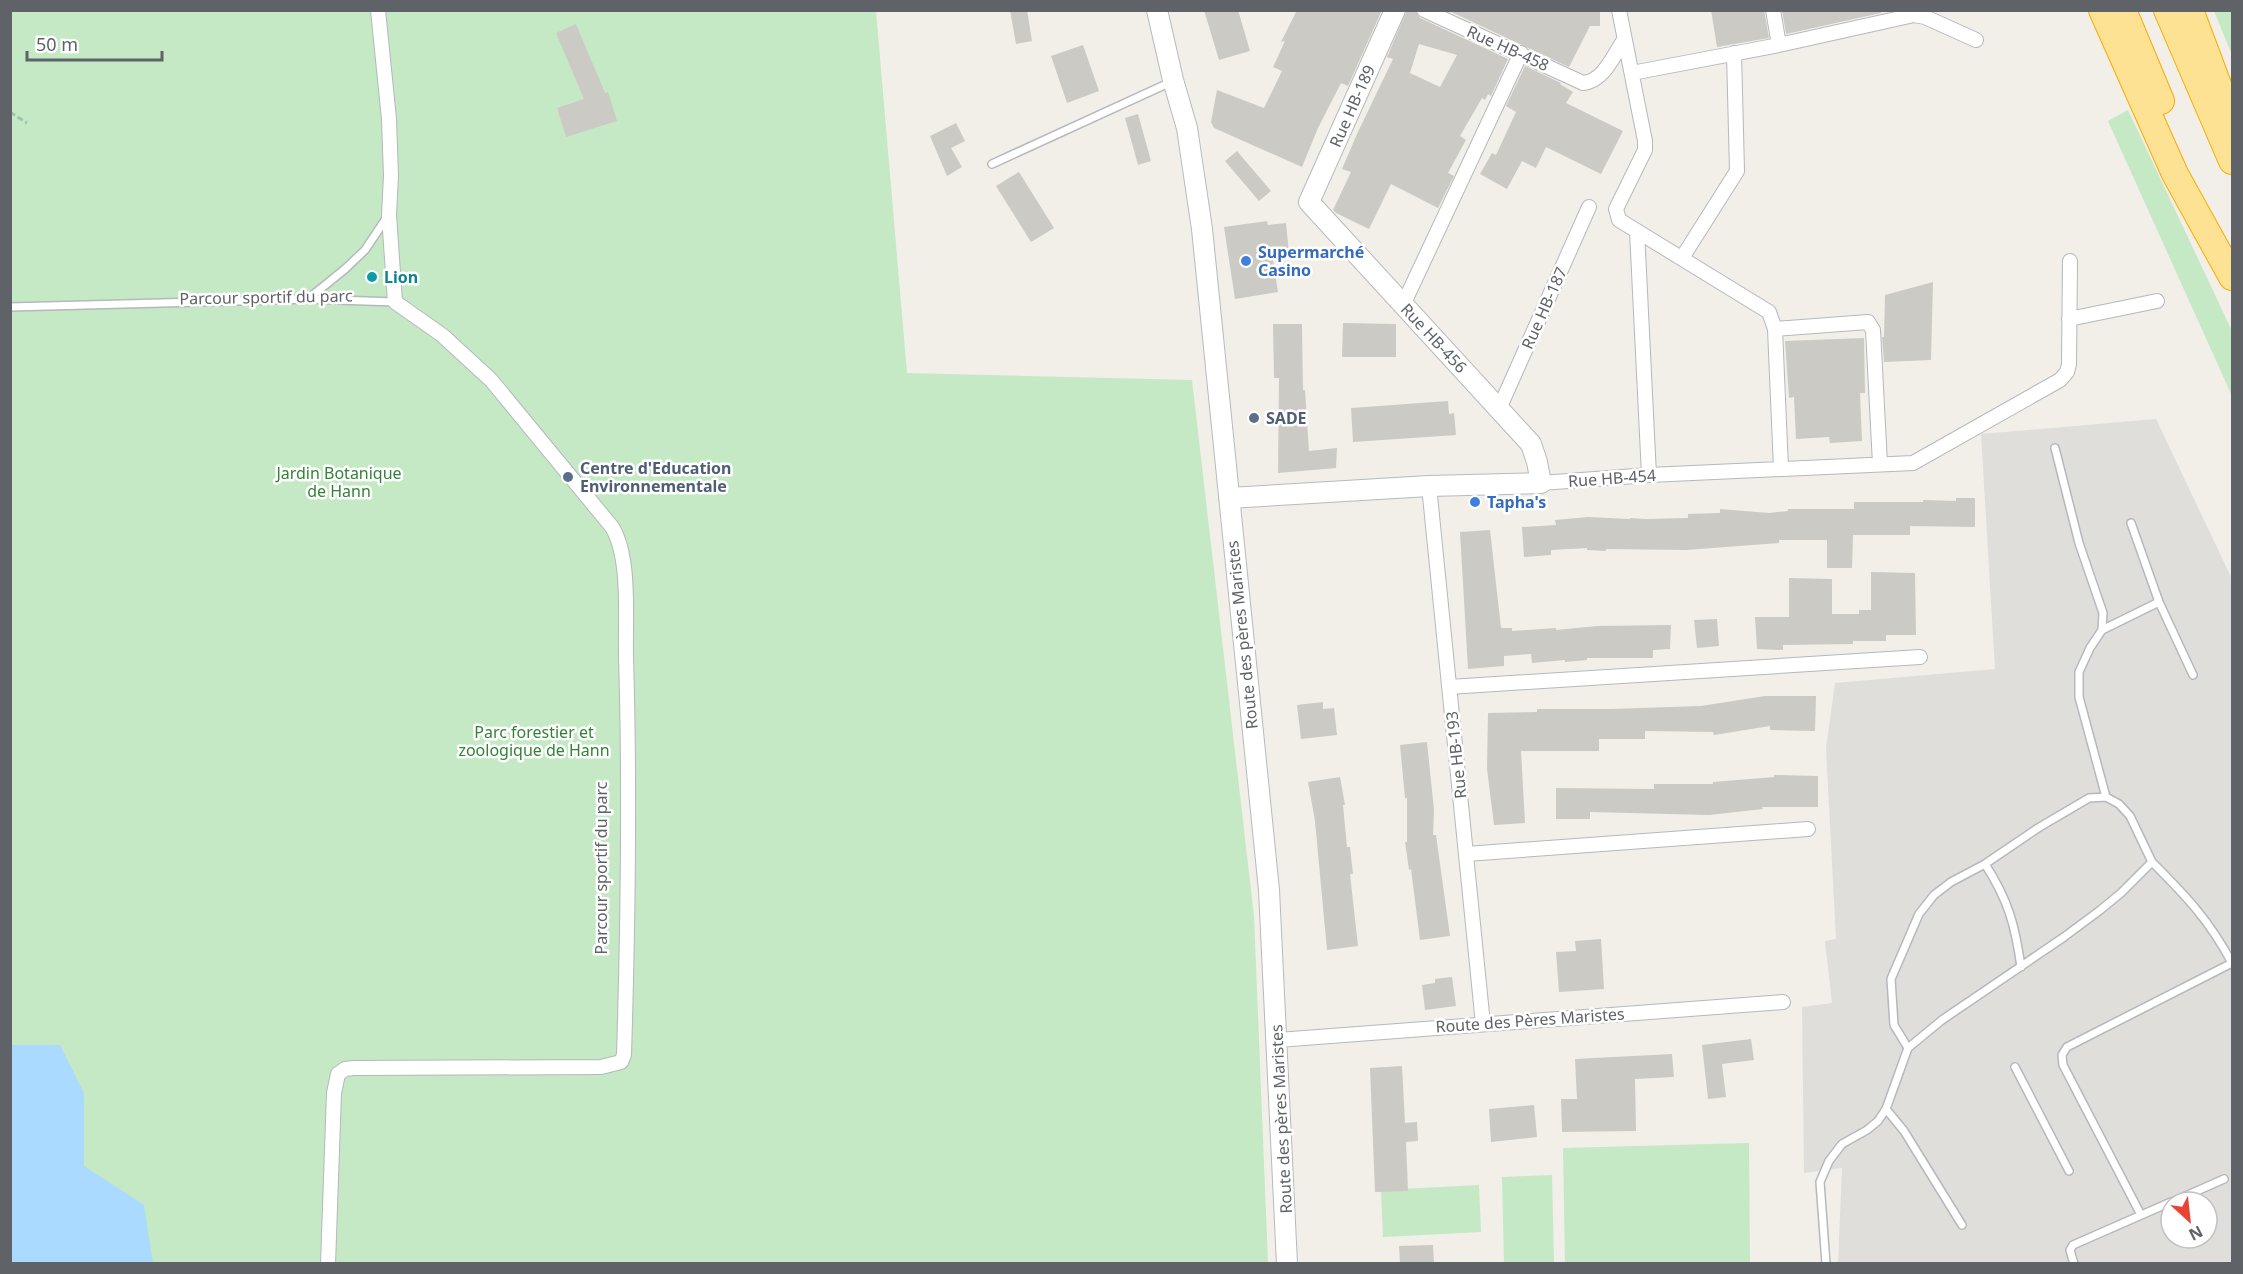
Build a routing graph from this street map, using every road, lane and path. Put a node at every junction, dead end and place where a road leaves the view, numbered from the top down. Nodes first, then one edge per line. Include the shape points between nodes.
1 (378, 10) edge
2 (1157, 10) edge
3 (1395, 10) edge
4 (1424, 10) edge
5 (1619, 10) edge
6 (1773, 10) edge
7 (2102, 10) edge
8 (2122, 10) edge
9 (2167, 10) edge
10 (2190, 10) edge
11 (1889, 15) edge
12 (1624, 40) junction
13 (1976, 40) dead end
14 (1779, 45) junction
15 (1521, 53) junction
16 (1734, 53) junction
17 (1632, 73) junction
18 (1173, 80) junction
19 (10, 112) edge
20 (2232, 122) edge
21 (27, 123) dead end
22 (2232, 161) edge
23 (992, 164) dead end
24 (1309, 202) joint
25 (1589, 207) dead end
26 (389, 214) junction
27 (1637, 231) junction
28 (1682, 258) junction
29 (2070, 261) dead end
30 (2232, 267) edge
31 (2232, 277) edge
32 (308, 299) junction
33 (2157, 300) dead end
34 (395, 302) junction
35 (1403, 305) junction
36 (10, 307) edge
37 (2070, 319) junction
38 (1775, 329) junction
39 (1499, 409) junction
40 (2055, 448) dead end
41 (1880, 464) junction
42 (1781, 469) junction
43 (1649, 475) junction
44 (1541, 483) junction
45 (1429, 486) junction
46 (1229, 498) junction
47 (2131, 523) dead end
48 (2158, 602) junction
49 (2102, 630) junction
50 (1920, 657) dead end
51 (2193, 675) dead end
52 (1449, 687) junction
53 (2106, 797) junction
54 (1808, 829) dead end
55 (1466, 854) junction
56 (2152, 862) junction
57 (1985, 864) junction
58 (2232, 963) edge
59 (2021, 967) junction
60 (1783, 1002) dead end
61 (1483, 1024) junction
62 (1278, 1040) junction
63 (1908, 1048) junction
64 (2015, 1067) dead end
65 (1886, 1109) junction
66 (2069, 1171) dead end
67 (2224, 1179) dead end
68 (2199, 1190) edge
69 (2159, 1207) edge
70 (2141, 1215) junction
71 (1962, 1225) dead end
72 (328, 1263) edge
73 (1287, 1263) edge
74 (1826, 1263) edge
75 (2074, 1263) edge

1 - 26 street via 389,119
2 - 18 street, Route des pères Maristes
3 - 24 street, Rue HB-189
4 - 15 street, Rue HB-458
5 - 12 street
6 - 14 street
7 - 31 highway via 2175,174
8 - 30 highway
9 - 22 highway
10 - 20 highway
11 - 13 street via 1925,17
11 - 14 street
12 - 15 street, Rue HB-458 via 1599,78 1591,82 1583,83
12 - 17 street
14 - 16 street
15 - 35 street
16 - 17 street
16 - 28 street via 1737,171
17 - 27 street via 1645,150 1616,209 1619,220
18 - 23 lane
18 - 46 street, Route des pères Maristes via 1187,128 1203,229
19 - 21 path
24 - 35 street, Rue HB-456
25 - 39 street, Rue HB-187
26 - 32 lane via 365,249
26 - 34 street
27 - 28 street
27 - 43 street
28 - 38 street via 1769,312
29 - 37 street, Rue HB-454
32 - 34 lane
32 - 36 lane
33 - 37 street
34 - 72 street via 442,335 491,380 619,539 624,566 629,892 624,1055 621,1062 601,1067 345,1069 338,1074 334,1093
35 - 39 street, Rue HB-456
37 - 41 street, Rue HB-454 via 2069,364 2060,380 1913,463
38 - 41 street via 1868,322 1871,325
38 - 42 street
39 - 44 street, Rue HB-456 via 1531,444
40 - 49 lane via 2079,543 2103,614
41 - 42 street, Rue HB-454
42 - 43 street, Rue HB-454
43 - 44 street, Rue HB-454
44 - 45 street, Rue HB-454
45 - 46 street, Rue HB-454
45 - 52 street, Rue HB-193
46 - 62 street, Route des pères Maristes via 1269,890
47 - 48 lane
48 - 49 lane
48 - 51 lane
49 - 53 lane via 2079,672 2079,697
50 - 52 street
52 - 55 street, Rue HB-193
53 - 56 lane via 2130,816
53 - 57 lane via 2089,798
54 - 55 street
55 - 61 street, Rue HB-193
56 - 58 lane via 2199,910
56 - 59 lane via 2121,893
57 - 59 lane via 2001,888 2010,912
57 - 63 lane via 1934,895 1920,914 1891,979 1894,1025
58 - 70 lane via 2067,1047 2062,1055 2063,1065
59 - 63 lane
60 - 61 street, Route des Pères Maristes
61 - 62 street, Route des Pères Maristes
62 - 73 street, Route des pères Maristes
63 - 65 lane
64 - 66 lane
65 - 71 lane
65 - 74 lane via 1867,1130 1842,1144 1820,1182
67 - 68 lane
69 - 70 lane
70 - 75 lane via 2073,1245 2070,1250

